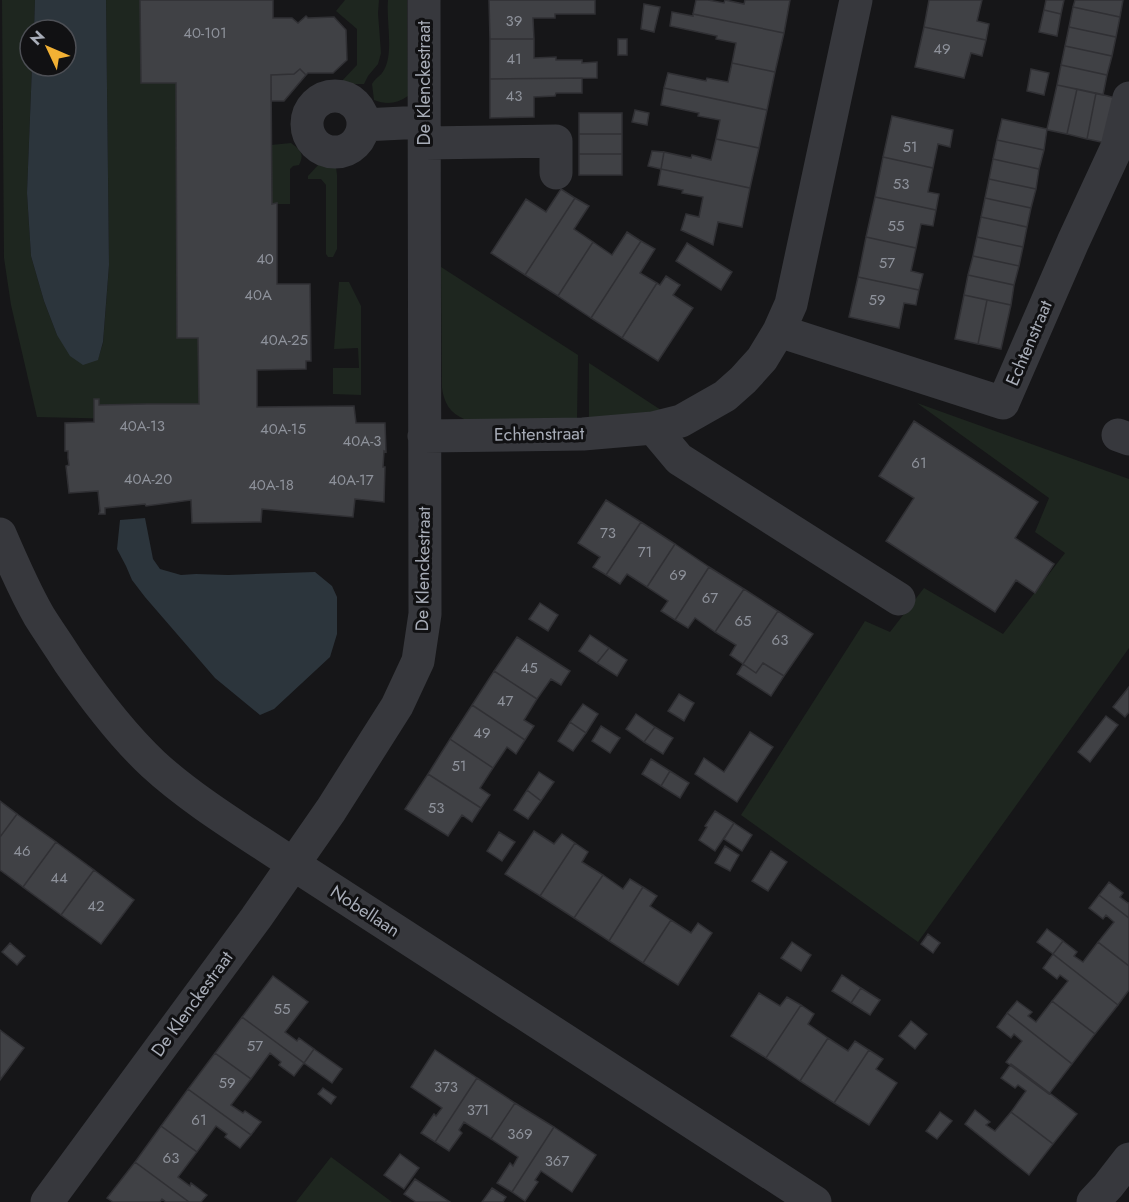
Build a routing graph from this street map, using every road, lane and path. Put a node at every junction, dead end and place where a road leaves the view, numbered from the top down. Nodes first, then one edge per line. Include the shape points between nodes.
1 (424, 0) edge
2 (856, 0) edge
3 (1129, 98) edge
4 (363, 125) dead end
5 (424, 132) junction
6 (556, 173) dead end
7 (779, 331) junction
8 (654, 428) junction
9 (424, 436) junction
10 (0, 534) edge
11 (900, 599) dead end
12 (293, 864) junction
13 (1129, 1159) edge
14 (46, 1202) edge
15 (815, 1202) edge
16 (1093, 1202) edge

1 - 5 street, De Klenckestraat
2 - 7 street, Echtenstraat via 800,266 791,304
3 - 7 street, Echtenstraat via 1117,147 1004,403
4 - 5 street
5 - 6 street via 556,141
5 - 9 street, De Klenckestraat
7 - 8 street, Echtenstraat via 762,359 725,396 681,421
8 - 9 street, Echtenstraat via 583,434
8 - 11 street via 679,459
9 - 12 street, De Klenckestraat via 425,614 418,661 397,706
10 - 12 street, Nobellaan via 39,615 89,692 131,742 180,786
12 - 14 street, De Klenckestraat
12 - 15 street, Nobellaan
13 - 16 street

